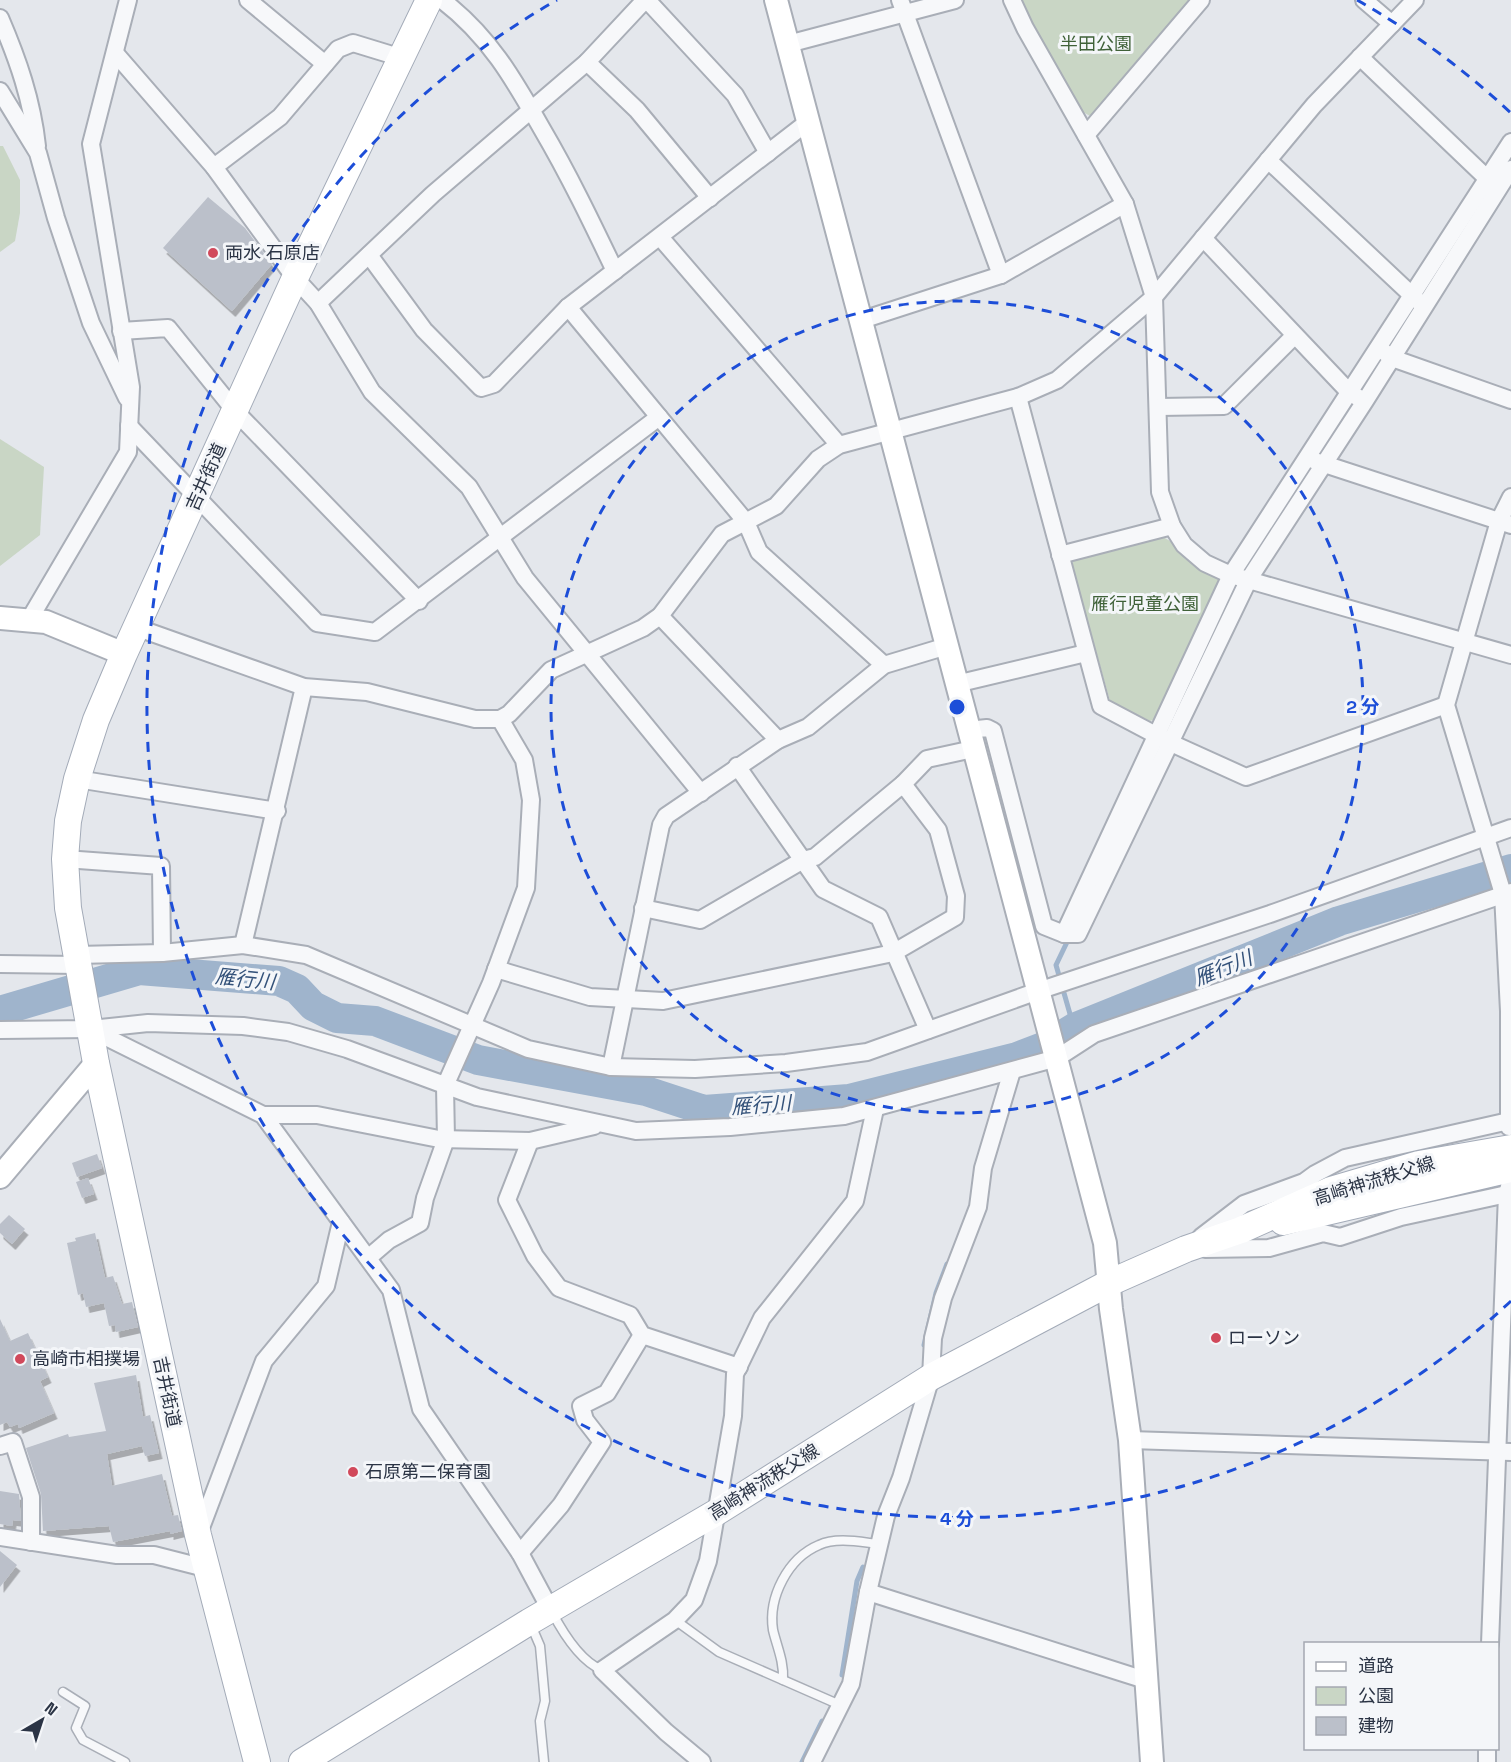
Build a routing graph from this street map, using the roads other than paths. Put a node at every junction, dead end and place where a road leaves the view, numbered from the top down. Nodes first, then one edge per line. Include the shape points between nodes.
1 (128, 0) edge
2 (248, 0) edge
3 (429, 0) edge
4 (442, 0) edge
5 (646, 0) edge
6 (776, 0) edge
7 (955, 0) edge
8 (1012, 0) edge
9 (1201, 0) edge
10 (1364, 0) edge
11 (1415, 0) edge
12 (903, 7) edge
13 (0, 18) edge
14 (1392, 24) junction
15 (788, 44) junction
16 (115, 52) junction
17 (1360, 57) junction
18 (402, 58) junction
19 (588, 62) junction
20 (325, 64) junction
21 (0, 92) edge
22 (532, 111) junction
23 (809, 122) junction
24 (1086, 135) junction
25 (1511, 142) edge
26 (38, 153) junction
27 (768, 153) junction
28 (1268, 160) junction
29 (214, 166) junction
30 (1511, 169) edge
31 (1493, 184) junction
32 (710, 198) junction
33 (1125, 204) junction
34 (660, 237) junction
35 (1203, 238) junction
36 (369, 255) junction
37 (615, 271) junction
38 (1001, 275) junction
39 (295, 278) junction
40 (1154, 297) junction
41 (1418, 301) junction
42 (318, 303) junction
43 (568, 307) junction
44 (862, 320) junction
45 (121, 331) junction
46 (1294, 336) junction
47 (1385, 353) junction
48 (1350, 393) junction
49 (1018, 397) junction
50 (1511, 400) edge
51 (1365, 401) junction
52 (130, 404) junction
53 (1159, 407) junction
54 (235, 411) junction
55 (659, 417) junction
56 (129, 426) junction
57 (892, 431) junction
58 (839, 445) junction
59 (1307, 459) junction
60 (1324, 464) junction
61 (1511, 496) edge
62 (197, 497) junction
63 (746, 522) junction
64 (1505, 523) edge
65 (1172, 526) junction
66 (500, 539) junction
67 (1060, 555) junction
68 (1230, 575) junction
69 (1249, 579) junction
70 (419, 601) junction
71 (660, 616) junction
72 (0, 618) edge
73 (28, 620) junction
74 (138, 628) junction
75 (1466, 641) junction
76 (947, 646) junction
77 (588, 652) junction
78 (1086, 653) junction
79 (124, 654) junction
80 (1511, 655) edge
81 (884, 665) junction
82 (956, 684) junction
83 (304, 687) junction
84 (1446, 705) junction
85 (500, 719) junction
86 (1156, 734) junction
87 (778, 740) junction
88 (971, 740) junction
89 (1171, 743) junction
90 (737, 766) junction
91 (77, 779) junction
92 (903, 784) junction
93 (701, 793) junction
94 (277, 811) junction
95 (1511, 828) edge
96 (1487, 834) junction
97 (65, 859) junction
98 (803, 860) junction
99 (1507, 893) edge
100 (644, 908) junction
101 (1064, 934) junction
102 (243, 945) junction
103 (162, 952) junction
104 (893, 953) junction
105 (0, 964) edge
106 (79, 965) junction
107 (496, 969) junction
108 (1038, 991) junction
109 (624, 1000) junction
110 (91, 1024) junction
111 (471, 1026) junction
112 (0, 1030) edge
113 (928, 1030) junction
114 (1057, 1058) junction
115 (96, 1062) junction
116 (611, 1067) junction
117 (1012, 1071) junction
118 (445, 1086) junction
119 (875, 1109) junction
120 (263, 1115) junction
121 (601, 1125) junction
122 (1510, 1129) edge
123 (446, 1139) junction
124 (530, 1141) junction
125 (0, 1178) edge
126 (1510, 1185) edge
127 (341, 1222) junction
128 (1241, 1230) junction
129 (1186, 1249) junction
130 (368, 1258) junction
131 (1109, 1283) junction
132 (642, 1335) junction
133 (739, 1367) junction
134 (931, 1377) junction
135 (1130, 1440) junction
136 (0, 1446) edge
137 (1503, 1452) edge
138 (717, 1512) junction
139 (198, 1535) junction
140 (0, 1537) edge
141 (31, 1542) junction
142 (879, 1544) junction
143 (520, 1553) junction
144 (205, 1568) junction
145 (867, 1592) junction
146 (540, 1616) junction
147 (675, 1620) junction
148 (1490, 1642) edge
149 (602, 1671) junction
150 (783, 1680) junction
151 (1145, 1680) junction
152 (63, 1692) dead end
153 (840, 1705) junction
154 (125, 1762) edge
155 (257, 1762) edge
156 (302, 1762) edge
157 (544, 1762) edge
158 (702, 1762) edge
159 (812, 1762) edge
160 (1152, 1762) edge

1 - 16 street
2 - 20 street
3 - 18 main road, 吉井街道
4 - 22 street via 468,20 503,62
5 - 19 street
5 - 27 street via 735,95
6 - 15 street
7 - 12 street
8 - 24 street
9 - 24 street
10 - 14 street
11 - 14 street
12 - 15 street
12 - 38 street
13 - 26 street via 33,108
14 - 17 street
15 - 23 street
16 - 29 street
16 - 45 street via 91,144
17 - 28 street
17 - 31 street
18 - 20 street via 353,43 338,49
18 - 39 main road, 吉井街道
19 - 22 street
19 - 32 street via 637,110
20 - 29 street via 280,117
21 - 26 street
22 - 36 street via 433,194
22 - 37 street via 578,192
23 - 27 street
23 - 44 street
24 - 33 street
25 - 31 street
26 - 52 street via 91,323
27 - 32 street
28 - 35 street
28 - 41 street
29 - 39 street
30 - 31 street
31 - 41 street
32 - 34 street
33 - 38 street
33 - 40 street
34 - 37 street
34 - 58 street
35 - 40 street
35 - 46 street
36 - 42 street
36 - 43 street via 424,330 481,388 494,384
37 - 43 street
38 - 44 street
39 - 42 street
39 - 54 main road, 吉井街道
40 - 49 street via 1057,380
40 - 53 street
41 - 47 street
42 - 66 street via 372,392 469,487
43 - 55 street
44 - 57 street
45 - 52 street
45 - 54 street via 168,328
46 - 48 street
46 - 53 street via 1224,406
47 - 48 street
47 - 50 street
47 - 51 street
48 - 51 street
48 - 59 street
49 - 57 street
49 - 67 street
51 - 60 street
52 - 56 street
53 - 65 street via 1160,492
54 - 62 main road, 吉井街道
54 - 70 street
55 - 63 street
55 - 66 street
56 - 62 street
56 - 73 street via 128,452
57 - 58 street
57 - 76 street
58 - 63 street via 818,459 777,506
59 - 60 street
59 - 68 street
60 - 64 street
60 - 69 street
61 - 64 street
62 - 70 street via 317,623 375,632
62 - 74 main road, 吉井街道
63 - 71 street via 722,534
63 - 81 street via 759,552
64 - 75 street
65 - 67 street
65 - 68 street via 1184,545 1205,563
66 - 70 street
66 - 77 street via 525,578
67 - 78 street
68 - 69 street
68 - 86 street
69 - 75 street
69 - 89 street
71 - 77 street via 643,628
71 - 87 street
72 - 73 street
73 - 79 street via 61,627
74 - 79 main road, 吉井街道
74 - 83 street
75 - 80 street
75 - 84 street
76 - 81 street
76 - 82 street
77 - 85 street via 551,670
77 - 93 street
78 - 82 street
78 - 86 street via 1101,706
79 - 91 main road, 吉井街道
81 - 87 street via 808,728
82 - 88 street
83 - 85 street via 367,692 475,718
83 - 94 street
84 - 89 street via 1246,777
84 - 96 street
85 - 107 street via 524,760 531,800 526,888
86 - 89 street
86 - 101 street
87 - 90 street
88 - 92 street via 927,759
88 - 101 street via 987,728 993,731 1044,926
88 - 108 street
89 - 101 street via 1078,934
90 - 93 street
90 - 98 street
91 - 94 street
91 - 97 main road, 吉井街道
92 - 98 street via 815,857
92 - 104 street via 938,830 956,896 955,917
93 - 100 street via 666,816 661,825
94 - 102 street
95 - 96 street
96 - 99 street
96 - 108 street via 1270,914
97 - 103 street via 161,866
97 - 106 main road, 吉井街道 via 68,908
98 - 100 street via 700,920
98 - 104 street via 823,889 879,917
99 - 114 street via 1094,1034
99 - 122 street
100 - 109 street
102 - 103 street
102 - 111 street via 306,955
103 - 106 street
104 - 109 street via 663,1001
104 - 113 street
105 - 106 street
106 - 110 main road
107 - 109 street via 590,997
107 - 111 street
108 - 113 street
108 - 114 street
109 - 116 street
110 - 112 street
110 - 115 main road, 吉井街道
110 - 118 street via 243,1026 288,1032 347,1049
110 - 120 street
111 - 116 street via 528,1049
111 - 118 street
113 - 116 street via 867,1052 786,1063 695,1069
114 - 117 street
114 - 131 street via 1104,1239
115 - 125 street
115 - 139 main road, 吉井街道
117 - 119 street
117 - 134 street via 983,1168 978,1207 943,1298 933,1338
118 - 121 street
118 - 123 street
119 - 121 street via 730,1128 636,1131
119 - 133 street via 855,1201 762,1318
120 - 123 street via 317,1114
120 - 127 street
121 - 124 street
122 - 128 main road, 高崎神流秩父線 via 1419,1164 1331,1190
122 - 129 street via 1345,1158 1304,1182 1244,1204
123 - 124 street
123 - 130 street via 424,1198 420,1223 389,1240
124 - 132 street via 507,1200 535,1256 559,1288 630,1315
126 - 128 main road, 高崎神流秩父線
126 - 129 street via 1340,1237 1323,1233 1269,1248
126 - 137 street
127 - 130 street
127 - 139 street via 326,1286 264,1361
128 - 129 main road, 高崎神流秩父線
129 - 131 main road, 高崎神流秩父線
130 - 143 street via 391,1290 422,1409
131 - 134 main road, 高崎神流秩父線
131 - 135 street
132 - 133 street
132 - 143 street via 607,1393 581,1406 585,1420 602,1442 561,1505
133 - 138 street
134 - 138 main road, 高崎神流秩父線
134 - 142 street
135 - 137 street
135 - 151 street
136 - 141 street via 13,1442 31,1497
137 - 148 street
138 - 146 main road, 高崎神流秩父線
138 - 147 street via 708,1561 694,1600
139 - 144 main road, 吉井街道
140 - 141 street
141 - 144 street via 117,1555 154,1555
142 - 145 street
142 - 150 lane via 819,1544 796,1559 782,1579 775,1599 773,1628
143 - 146 street
144 - 155 main road, 吉井街道
145 - 151 street
145 - 153 street via 851,1684
146 - 149 lane via 562,1631
146 - 156 main road, 高崎神流秩父線
146 - 157 lane
147 - 149 street
147 - 150 lane via 719,1652
149 - 158 street
150 - 153 lane
151 - 160 street
152 - 154 lane via 85,1706 76,1728 82,1740
153 - 159 street

